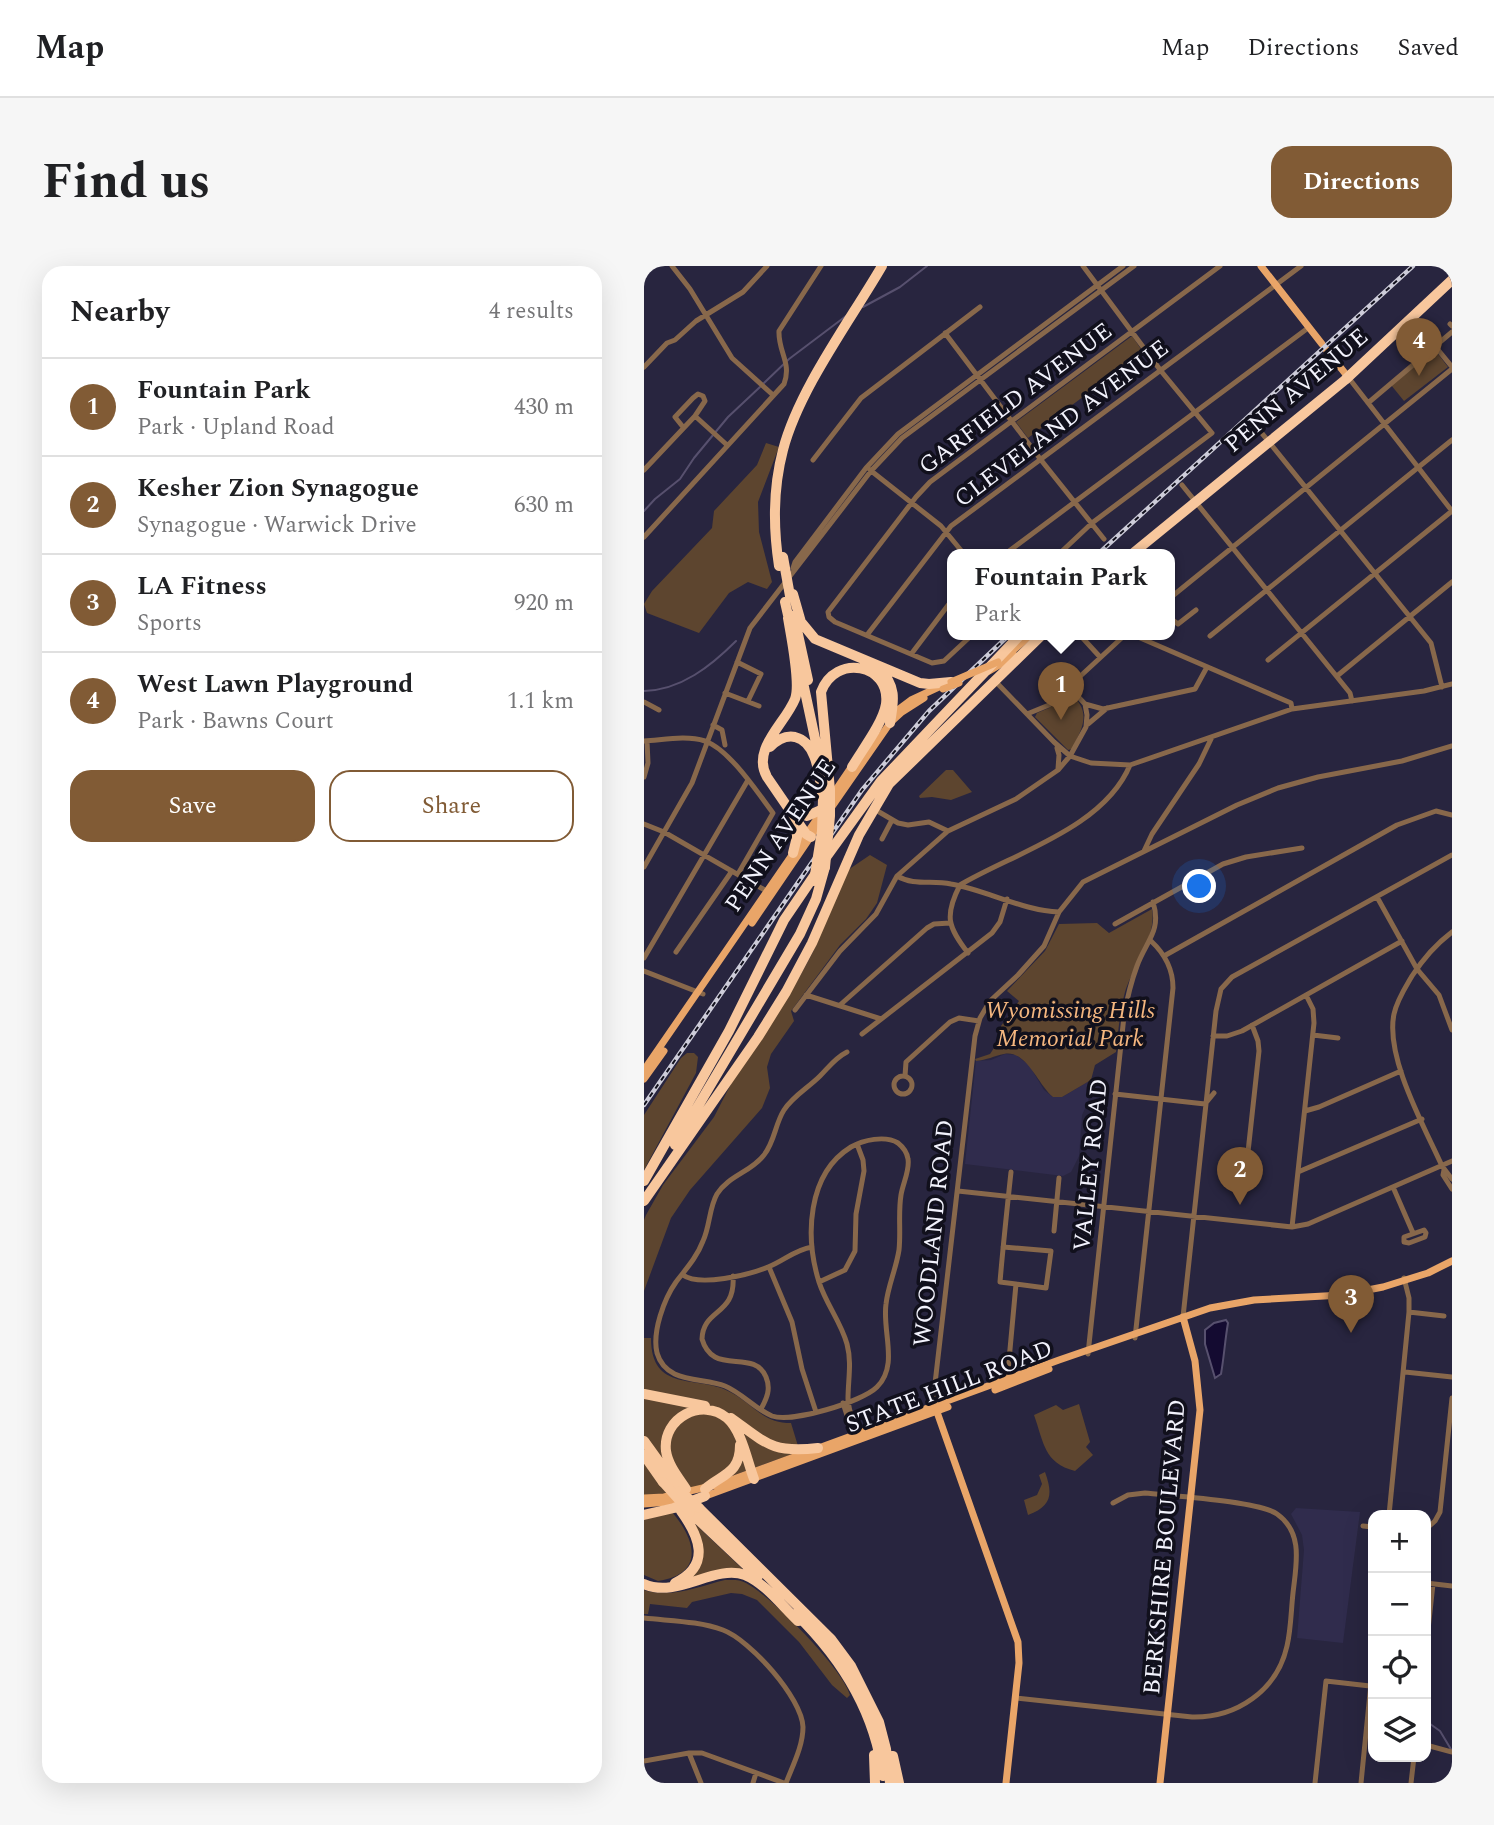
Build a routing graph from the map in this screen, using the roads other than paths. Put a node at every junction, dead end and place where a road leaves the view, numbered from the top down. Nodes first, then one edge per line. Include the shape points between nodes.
1 (671, 266) edge
2 (767, 266) edge
3 (821, 266) edge
4 (881, 266) edge
5 (887, 266) edge
6 (1083, 266) edge
7 (1123, 266) edge
8 (1134, 266) edge
9 (1220, 266) edge
10 (1261, 266) edge
11 (1301, 266) edge
12 (1451, 283) edge
13 (1275, 285) junction
14 (1099, 288) junction
15 (980, 307) dead end
16 (705, 315) junction
17 (1412, 317) junction
18 (1308, 328) junction
19 (1132, 332) junction
20 (1452, 332) edge
21 (945, 333) junction
22 (1435, 346) junction
23 (644, 367) edge
24 (1452, 368) edge
25 (1161, 371) junction
26 (978, 377) junction
27 (1348, 377) junction
28 (773, 395) junction
29 (1368, 402) junction
30 (1195, 412) junction
31 (695, 416) junction
32 (1011, 421) junction
33 (1252, 422) dead end
34 (1384, 424) junction
35 (683, 427) junction
36 (1452, 440) edge
37 (1268, 442) junction
38 (727, 445) junction
39 (813, 460) dead end
40 (1041, 460) junction
41 (1418, 467) junction
42 (644, 470) edge
43 (868, 470) junction
44 (1182, 485) dead end
45 (1306, 487) junction
46 (1075, 502) junction
47 (1195, 502) junction
48 (911, 503) junction
49 (1452, 511) edge
50 (1092, 523) junction
51 (947, 531) junction
52 (1340, 531) junction
53 (644, 537) edge
54 (1104, 539) dead end
55 (1232, 547) junction
56 (960, 549) edge
57 (1012, 549) edge
58 (1064, 549) edge
59 (1130, 549) edge
60 (1138, 549) edge
61 (781, 562) junction
62 (1375, 574) junction
63 (1451, 586) edge
64 (1267, 590) junction
65 (1175, 594) edge
66 (789, 597) junction
67 (947, 608) edge
68 (1196, 610) dead end
69 (1410, 617) junction
70 (788, 618) junction
71 (1175, 622) edge
72 (1302, 633) junction
73 (867, 635) junction
74 (1210, 636) dead end
75 (966, 640) edge
76 (1015, 640) edge
77 (1025, 640) edge
78 (1031, 640) edge
79 (1037, 640) edge
80 (1084, 640) edge
81 (1119, 640) edge
82 (1145, 640) edge
83 (912, 653) junction
84 (1100, 657) junction
85 (1268, 660) dead end
86 (866, 661) junction
87 (737, 662) junction
88 (1207, 667) junction
89 (1336, 676) junction
90 (996, 682) junction
91 (1452, 684) edge
92 (947, 685) junction
93 (1069, 687) junction
94 (1441, 687) junction
95 (725, 693) junction
96 (748, 701) junction
97 (1352, 701) junction
98 (644, 702) edge
99 (1085, 704) junction
100 (759, 706) dead end
101 (1108, 708) junction
102 (1292, 709) junction
103 (659, 710) dead end
104 (1027, 714) junction
105 (891, 719) junction
106 (713, 725) junction
107 (1086, 727) junction
108 (925, 735) junction
109 (1212, 737) junction
110 (646, 741) edge
111 (706, 742) junction
112 (1056, 744) junction
113 (725, 745) dead end
114 (1452, 746) edge
115 (1070, 756) junction
116 (1130, 765) junction
117 (852, 767) junction
118 (1058, 770) junction
119 (644, 777) edge
120 (748, 780) junction
121 (825, 800) junction
122 (1452, 804) edge
123 (869, 806) junction
124 (1449, 813) edge
125 (795, 815) junction
126 (892, 820) junction
127 (644, 824) edge
128 (948, 831) junction
129 (664, 832) junction
130 (808, 834) junction
131 (882, 839) dead end
132 (1302, 848) dead end
133 (1143, 852) junction
134 (793, 853) junction
135 (704, 854) junction
136 (1452, 855) edge
137 (644, 867) edge
138 (735, 872) junction
139 (897, 876) junction
140 (960, 885) junction
141 (770, 893) junction
142 (1377, 897) junction
143 (1007, 900) junction
144 (1153, 902) junction
145 (1059, 912) junction
146 (950, 923) junction
147 (1115, 924) dead end
148 (1452, 932) edge
149 (1151, 941) junction
150 (1402, 941) junction
151 (676, 952) dead end
152 (968, 953) junction
153 (1164, 956) junction
154 (644, 958) edge
155 (1417, 969) junction
156 (644, 971) edge
157 (701, 993) junction
158 (806, 995) junction
159 (1306, 995) junction
160 (840, 1005) junction
161 (795, 1010) dead end
162 (881, 1019) junction
163 (979, 1021) junction
164 (1252, 1025) junction
165 (1452, 1030) edge
166 (862, 1034) dead end
167 (1313, 1035) junction
168 (1213, 1036) junction
169 (1338, 1038) dead end
170 (847, 1052) dead end
171 (644, 1070) edge
172 (1401, 1072) junction
173 (905, 1076) dead end
174 (644, 1079) edge
175 (1214, 1093) dead end
176 (1115, 1094) junction
177 (1160, 1099) junction
178 (1205, 1104) junction
179 (1305, 1111) junction
180 (1422, 1119) junction
181 (857, 1144) junction
182 (1248, 1152) dead end
183 (1452, 1161) edge
184 (1443, 1168) junction
185 (1011, 1172) dead end
186 (1298, 1172) junction
187 (1059, 1178) dead end
188 (1452, 1179) edge
189 (644, 1181) edge
190 (1393, 1187) junction
191 (644, 1188) edge
192 (1452, 1189) edge
193 (958, 1191) junction
194 (1008, 1197) junction
195 (644, 1201) edge
196 (1057, 1202) junction
197 (1103, 1207) junction
198 (1148, 1212) junction
199 (1193, 1217) junction
200 (1292, 1227) junction
201 (1054, 1231) dead end
202 (1413, 1233) dead end
203 (812, 1247) junction
204 (1003, 1247) junction
205 (1452, 1261) edge
206 (769, 1267) junction
207 (683, 1275) junction
208 (733, 1276) junction
209 (1404, 1280) junction
210 (820, 1282) junction
211 (1016, 1284) junction
212 (1409, 1312) junction
213 (1444, 1316) dead end
214 (1183, 1319) junction
215 (1134, 1336) junction
216 (1087, 1352) junction
217 (1405, 1372) junction
218 (1452, 1377) edge
219 (1007, 1383) junction
220 (644, 1394) edge
221 (1452, 1398) edge
222 (845, 1403) junction
223 (761, 1409) junction
224 (936, 1409) junction
225 (816, 1412) junction
226 (732, 1418) junction
227 (739, 1438) junction
228 (857, 1438) junction
229 (644, 1441) edge
230 (818, 1448) junction
231 (644, 1455) edge
232 (754, 1475) junction
233 (683, 1490) junction
234 (705, 1493) junction
235 (644, 1498) edge
236 (1191, 1498) junction
237 (1114, 1503) dead end
238 (644, 1504) edge
239 (690, 1510) junction
240 (1390, 1510) edge
241 (644, 1515) edge
242 (1431, 1525) edge
243 (1363, 1526) dead end
244 (1368, 1526) edge
245 (644, 1582) edge
246 (1431, 1583) edge
247 (1452, 1586) edge
248 (644, 1618) edge
249 (829, 1648) junction
250 (851, 1666) junction
251 (852, 1681) junction
252 (1368, 1686) edge
253 (1015, 1698) junction
254 (1168, 1715) junction
255 (1368, 1739) edge
256 (1431, 1746) edge
257 (1452, 1752) edge
258 (689, 1753) junction
259 (644, 1761) edge
260 (1413, 1762) edge
261 (756, 1773) junction
262 (701, 1783) edge
263 (753, 1783) edge
264 (785, 1783) edge
265 (875, 1783) edge
266 (884, 1783) edge
267 (890, 1783) edge
268 (899, 1783) edge
269 (1006, 1783) edge
270 (1160, 1783) edge
271 (1315, 1783) edge
272 (1360, 1783) edge
273 (1411, 1783) edge

1 - 16 street
2 - 16 street via 743,292
3 - 28 street via 779,331 788,373
4 - 61 highway via 810,386 783,448 775,492
5 - 61 highway via 811,397 791,441 782,480
6 - 14 street
7 - 14 street
8 - 14 street
9 - 19 street, GARFIELD AVENUE
10 - 13 main road
11 - 13 street, CLEVELAND AVENUE
12 - 17 highway, PENN AVENUE
13 - 18 main road
13 - 25 street, CLEVELAND AVENUE
14 - 19 street
14 - 26 street
15 - 21 street
16 - 23 street
16 - 28 street via 732,358
17 - 22 street
17 - 27 highway, PENN AVENUE
18 - 27 main road
18 - 30 street
19 - 25 street
19 - 32 street, GARFIELD AVENUE
20 - 22 street
21 - 26 street
21 - 39 street via 861,398
22 - 24 street
22 - 29 street
24 - 34 street
25 - 30 street
25 - 40 street, CLEVELAND AVENUE
26 - 32 street
26 - 43 street
27 - 29 street
27 - 37 highway, PENN AVENUE
28 - 38 street
29 - 34 street
30 - 46 street
30 - 50 street via 1212,433
31 - 35 street
31 - 35 street via 705,401 700,395 675,417
31 - 38 street
32 - 40 street
32 - 48 street, GARFIELD AVENUE via 935,478
33 - 37 street
34 - 41 street
34 - 45 street
35 - 42 street
36 - 41 street
37 - 45 street
37 - 47 highway, PENN AVENUE
38 - 53 street
40 - 46 street
40 - 51 street, CLEVELAND AVENUE
41 - 49 street
41 - 52 street
43 - 48 street
43 - 87 street via 750,628
44 - 47 street
45 - 52 street
45 - 55 street
46 - 50 street
46 - 57 street
47 - 55 street
47 - 59 highway, PENN AVENUE
47 - 60 highway, PENN AVENUE
48 - 51 street
48 - 73 street, GARFIELD AVENUE via 828,614 835,622
49 - 62 street
50 - 54 street
50 - 58 street
51 - 56 street
51 - 73 street, CLEVELAND AVENUE
52 - 62 street
52 - 64 street
55 - 64 street
55 - 65 street
61 - 66 highway, bridge
62 - 69 street
62 - 72 street
63 - 69 street
64 - 72 street
64 - 74 street
66 - 70 highway
66 - 86 highway via 809,634
66 - 121 highway via 822,742
67 - 83 street
68 - 71 street
69 - 89 street
69 - 94 street via 1431,643
70 - 121 highway
70 - 125 highway via 796,694 764,751 762,763
72 - 85 street
72 - 89 street
73 - 83 street
75 - 83 street via 939,663
76 - 108 highway
77 - 92 main road, PENN AVENUE, bridge via 998,662
78 - 92 main road, PENN AVENUE, bridge via 988,671
79 - 90 highway
80 - 84 street
81 - 84 street
82 - 88 street
84 - 93 street
86 - 92 highway via 920,683
86 - 105 highway via 880,669 890,683
87 - 95 street
87 - 96 street via 761,674
88 - 101 street via 1195,689
88 - 102 street via 1291,703
89 - 97 street
90 - 104 street
90 - 108 highway via 983,682
90 - 123 highway
91 - 94 street
92 - 105 main road, PENN AVENUE via 911,699
93 - 99 street
93 - 104 street via 1044,709
94 - 97 street
95 - 96 street
95 - 106 street
96 - 100 street
97 - 102 street
98 - 103 street
99 - 101 street
99 - 107 street
101 - 107 street
102 - 109 street
104 - 112 street
105 - 117 main road, PENN AVENUE
105 - 130 main road, PENN AVENUE
106 - 111 street
106 - 113 street via 722,730
107 - 115 street
108 - 123 highway
109 - 116 street
109 - 133 street
110 - 111 street
110 - 119 street
111 - 120 street
111 - 129 street via 692,783
112 - 115 street
112 - 118 street
114 - 133 street, WOODLAND ROAD via 1278,788
115 - 116 street via 1099,764
115 - 118 street
116 - 140 street via 1111,795 1076,824
117 - 121 main road, PENN AVENUE
117 - 121 highway via 886,701 879,680 856,667 837,671 821,692
118 - 128 street via 1016,799
120 - 135 street
120 - 138 street via 773,813
121 - 125 highway via 807,816
121 - 125 highway via 811,748 799,738 780,738 769,748 765,766
121 - 130 main road, PENN AVENUE
121 - 191 highway, bridge via 820,857 796,930
121 - 195 highway, bridge via 830,816 825,867 816,899
122 - 124 street
123 - 126 street
123 - 189 highway via 785,920
123 - 195 highway via 816,936 786,992
124 - 153 street via 1431,812 1397,825
125 - 130 highway
125 - 134 highway
126 - 128 street via 908,825 929,822
126 - 131 street
127 - 129 street
128 - 139 street
129 - 135 street
129 - 137 street
130 - 134 main road, PENN AVENUE
130 - 141 main road, PENN AVENUE
132 - 144 street via 1231,861
133 - 145 street, WOODLAND ROAD via 1083,882
134 - 141 main road, PENN AVENUE
135 - 138 street
135 - 154 street
136 - 142 street
138 - 141 street
138 - 151 street
139 - 140 street via 910,882
139 - 158 street via 876,914
140 - 143 street
140 - 146 street
141 - 157 main road, PENN AVENUE
142 - 150 street
142 - 168 street via 1227,980 1217,997
143 - 145 street
143 - 152 street via 997,928
144 - 147 street
144 - 149 street, VALLEY ROAD via 1157,918
145 - 163 street, WOODLAND ROAD via 1044,946 994,996
146 - 152 street
146 - 160 street via 927,928
148 - 155 street
149 - 153 street
149 - 176 street, VALLEY ROAD via 1127,999
150 - 155 street
150 - 159 street
152 - 162 street
153 - 177 street via 1173,979
155 - 165 street via 1439,995
155 - 172 street via 1394,1012 1392,1042
156 - 157 street
157 - 171 main road, PENN AVENUE
157 - 174 main road, PENN AVENUE
158 - 160 street
158 - 161 street
159 - 164 street
159 - 167 street via 1314,1013
160 - 162 street
162 - 166 street
163 - 173 street via 960,1018 950,1022 906,1062
163 - 193 street, WOODLAND ROAD
164 - 168 street via 1232,1035
164 - 182 street via 1259,1051
167 - 169 street
167 - 179 street
168 - 178 street
170 - 207 street via 788,1104 764,1155 721,1189 702,1244
172 - 179 street
172 - 180 street
175 - 178 street
176 - 177 street
176 - 197 street, VALLEY ROAD
177 - 178 street
177 - 198 street
178 - 199 street
179 - 186 street
180 - 184 street
180 - 186 street
181 - 203 street via 836,1158 821,1182 812,1217
181 - 210 street via 863,1171 855,1251 842,1272
181 - 222 street via 889,1139 902,1146 908,1161 900,1201 898,1255 886,1307 888,1368 875,1389
183 - 184 street
184 - 188 street
184 - 190 street
184 - 192 street
185 - 194 street
186 - 200 street
187 - 196 street
190 - 200 street
190 - 202 street
193 - 194 street
193 - 224 street, WOODLAND ROAD via 933,1401
194 - 196 street
194 - 204 street
196 - 197 street
196 - 201 street
197 - 198 street
197 - 216 street, VALLEY ROAD
198 - 199 street
198 - 215 street
199 - 200 street
199 - 214 street
203 - 206 street
203 - 210 street
204 - 211 street via 1000,1282
204 - 211 street via 1051,1251 1046,1288
205 - 209 main road, STATE HILL ROAD
206 - 208 street
206 - 225 street via 792,1322
207 - 208 street via 690,1280
207 - 223 street via 671,1290 662,1315 656,1346 660,1360 676,1375 726,1387
208 - 223 street via 730,1301 708,1320 702,1339 716,1358 753,1364 764,1373 769,1392
209 - 212 street
209 - 214 main road, STATE HILL ROAD via 1342,1295 1266,1300
210 - 222 street via 846,1342 850,1372
211 - 219 street
212 - 213 street
212 - 217 street
214 - 215 main road, STATE HILL ROAD
214 - 236 main road, BERKSHIRE BOULEVARD via 1200,1400
215 - 216 main road, STATE HILL ROAD
216 - 219 main road, STATE HILL ROAD
217 - 218 street
217 - 240 street
219 - 224 main road, STATE HILL ROAD
220 - 226 highway via 716,1409
221 - 242 street via 1440,1511
222 - 225 street
222 - 228 street
223 - 225 street via 784,1419
224 - 228 main road, STATE HILL ROAD
224 - 253 main road, WOODLAND ROAD via 1016,1631
226 - 230 highway via 775,1448
226 - 232 highway
227 - 232 highway
227 - 233 highway via 729,1420 714,1412 696,1410 677,1420 668,1433 666,1448
227 - 234 highway via 735,1466
228 - 230 main road, STATE HILL ROAD
228 - 232 main road, STATE HILL ROAD
229 - 233 highway
230 - 232 main road, STATE HILL ROAD
231 - 239 highway, bridge
232 - 234 main road, STATE HILL ROAD
233 - 239 highway, bridge
234 - 235 main road, STATE HILL ROAD
234 - 238 main road, STATE HILL ROAD via 669,1504
234 - 241 highway via 674,1508
236 - 237 street via 1142,1493
236 - 254 main road, BERKSHIRE BOULEVARD
236 - 254 street via 1261,1507 1278,1514 1297,1543 1295,1578 1287,1646 1266,1687 1221,1714
239 - 245 highway via 698,1539 695,1565 672,1584
239 - 249 highway
239 - 250 highway via 831,1639
243 - 244 street
245 - 249 highway via 663,1588 730,1573 746,1576
246 - 247 street
248 - 264 street via 730,1633 789,1692 803,1727
249 - 251 highway
250 - 267 highway via 879,1722
250 - 268 highway via 876,1705
251 - 265 highway via 872,1741
251 - 266 highway via 870,1720
252 - 271 street via 1326,1681
253 - 254 street
253 - 269 main road, WOODLAND ROAD
254 - 270 main road, BERKSHIRE BOULEVARD
255 - 272 street
256 - 257 street
258 - 259 street
258 - 261 street via 710,1755
258 - 262 street
260 - 273 street
261 - 263 street
261 - 264 street

